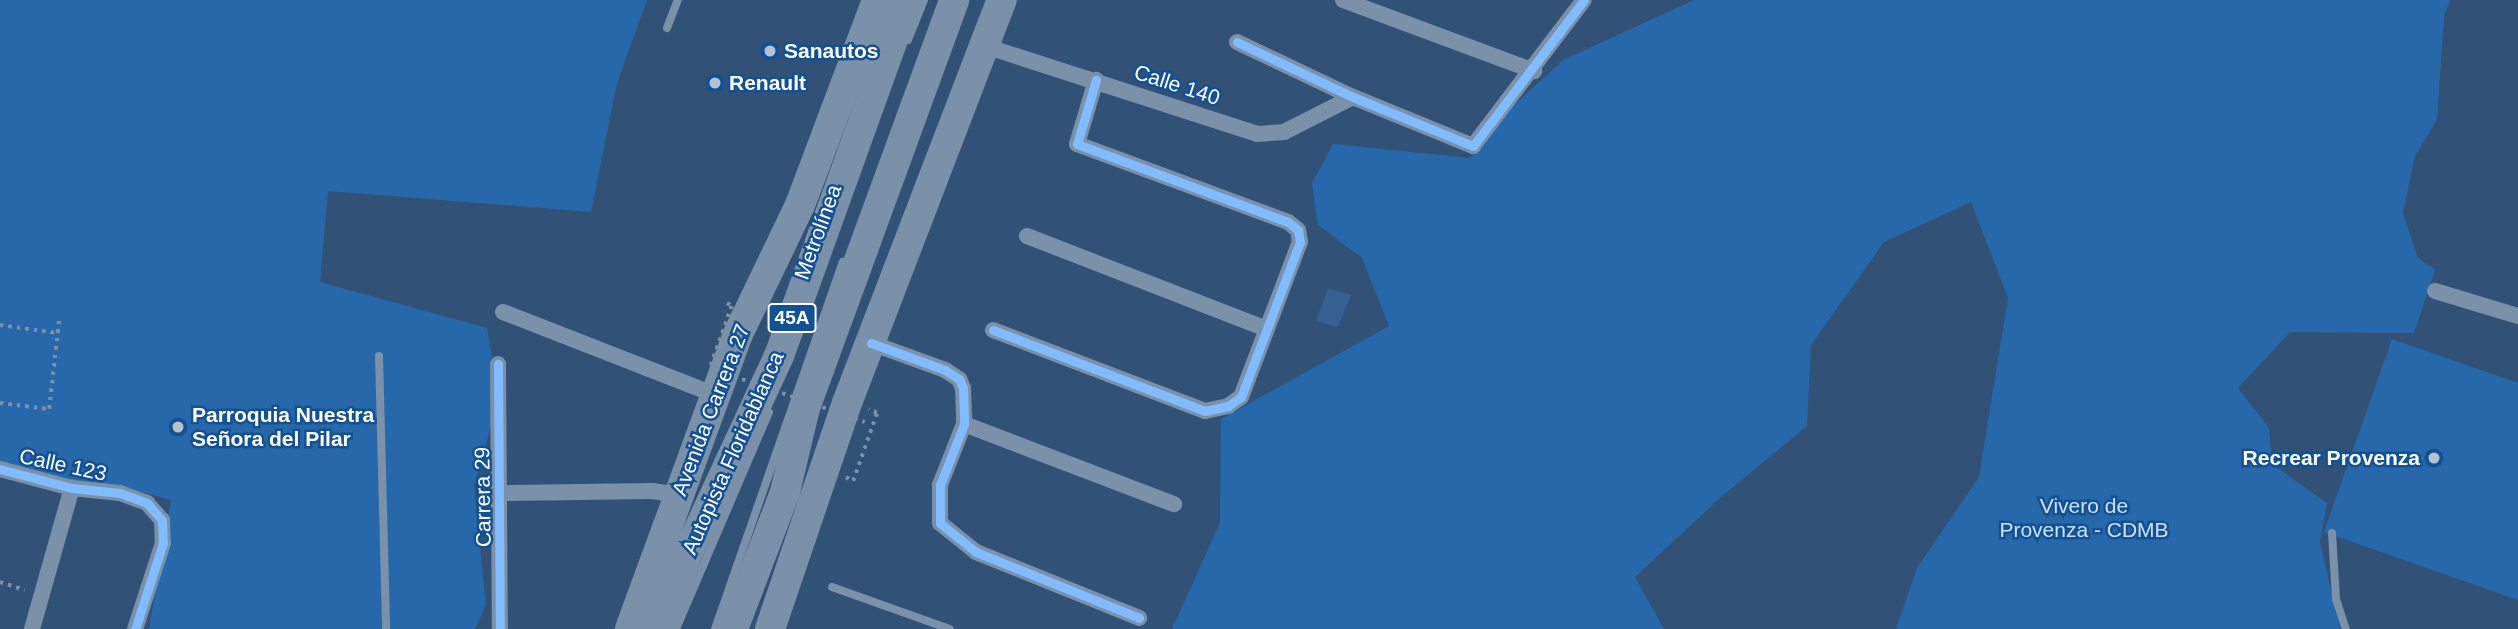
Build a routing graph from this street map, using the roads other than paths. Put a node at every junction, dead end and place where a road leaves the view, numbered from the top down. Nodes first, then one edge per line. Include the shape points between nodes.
1 (678, 0) edge
2 (877, 0) edge
3 (906, 0) edge
4 (923, 0) edge
5 (954, 0) edge
6 (1002, 0) edge
7 (1343, 0) edge
8 (1584, 0) edge
9 (667, 28) dead end
10 (1237, 42) dead end
11 (985, 46) junction
12 (904, 52) dead end
13 (1534, 71) junction
14 (914, 77) dead end
15 (1096, 80) junction
16 (1353, 97) junction
17 (895, 127) dead end
18 (1027, 236) dead end
19 (846, 253) dead end
20 (2435, 291) dead end
21 (503, 312) dead end
22 (2518, 316) edge
23 (1267, 329) junction
24 (993, 330) dead end
25 (871, 343) junction
26 (379, 356) dead end
27 (498, 364) dead end
28 (716, 394) junction
29 (776, 395) dead end
30 (964, 424) junction
31 (0, 469) edge
32 (72, 488) junction
33 (502, 493) junction
34 (679, 495) junction
35 (1174, 504) dead end
36 (2332, 533) dead end
37 (832, 587) dead end
38 (1139, 618) dead end
39 (32, 629) edge
40 (135, 629) edge
41 (386, 629) edge
42 (500, 629) edge
43 (630, 629) edge
44 (659, 629) edge
45 (676, 629) edge
46 (715, 629) edge
47 (733, 629) edge
48 (770, 629) edge
49 (950, 629) edge
50 (2346, 629) edge

1 - 9 lane
2 - 28 highway, Avenida Carrera 27 via 825,145 737,336
3 - 44 highway, Autopista Floridablanca / 45A via 779,356 686,557
4 - 12 lane
5 - 47 highway, 45A via 805,408 785,492
6 - 11 highway
7 - 13 street
8 - 13 street
10 - 16 street
11 - 15 street, Calle 140
11 - 25 highway
13 - 16 street via 1473,145
14 - 17 lane
15 - 16 street, Calle 140 via 1257,134 1284,132
15 - 23 street via 1077,144 1288,222 1298,230 1300,242
18 - 23 street
19 - 46 lane, Metrolínea
20 - 22 street
21 - 28 street
23 - 24 street via 1241,397 1228,406 1205,411
25 - 30 street via 915,355 960,379
25 - 48 highway
26 - 41 lane
27 - 33 street, Carrera 29
28 - 34 highway, Avenida Carrera 27
29 - 45 lane
30 - 35 street
30 - 38 street via 940,485 940,523 976,552
31 - 32 street, Calle 123
32 - 39 street
32 - 40 street, Calle 123 via 120,494 147,503 162,520 163,543
33 - 34 street via 653,491
33 - 42 street, Carrera 29
34 - 43 highway, Avenida Carrera 27
36 - 50 lane via 2336,599
37 - 49 lane

